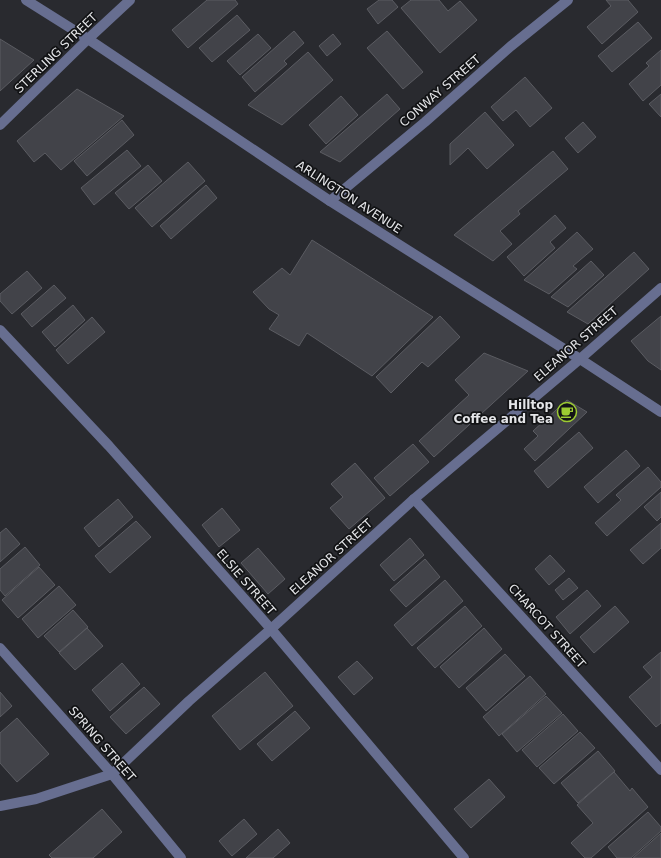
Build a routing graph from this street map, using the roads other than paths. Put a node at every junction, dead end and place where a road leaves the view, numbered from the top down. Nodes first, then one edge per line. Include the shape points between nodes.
1 (26, 0) edge
2 (130, 0) edge
3 (568, 0) edge
4 (88, 39) junction
5 (0, 125) edge
6 (330, 201) junction
7 (661, 288) edge
8 (0, 330) edge
9 (580, 359) junction
10 (661, 412) edge
11 (414, 499) junction
12 (271, 630) junction
13 (0, 648) edge
14 (661, 770) edge
15 (112, 774) junction
16 (0, 806) edge
17 (181, 858) edge
18 (464, 858) edge

1 - 4 street, ARLINGTON AVENUE
2 - 4 street, STERLING STREET
3 - 6 street, CONWAY STREET
4 - 5 street, STERLING STREET
4 - 6 street, ARLINGTON AVENUE
6 - 9 street, ARLINGTON AVENUE
7 - 9 street, ELEANOR STREET
8 - 12 street, ELSIE STREET via 109,446
9 - 10 street, ARLINGTON AVENUE
9 - 11 street, ELEANOR STREET
11 - 12 street, ELEANOR STREET
11 - 14 street, CHARCOT STREET
12 - 15 street, ELEANOR STREET via 189,701
12 - 18 street, ELSIE STREET
13 - 15 street, SPRING STREET
15 - 16 street, ELEANOR STREET via 36,799
15 - 17 street, SPRING STREET

